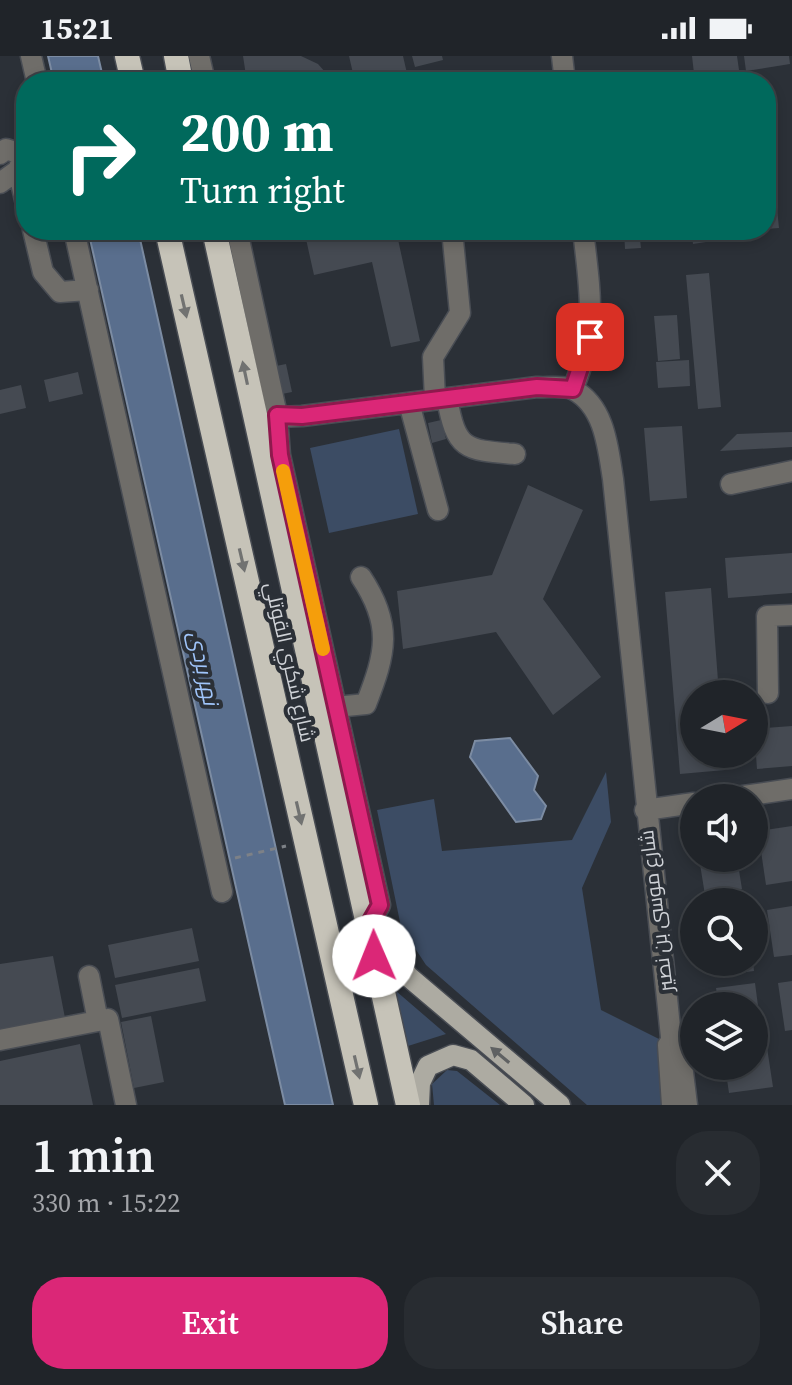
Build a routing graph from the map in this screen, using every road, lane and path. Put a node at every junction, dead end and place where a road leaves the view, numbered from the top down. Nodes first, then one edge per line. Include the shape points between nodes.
1 (16, 165) edge
2 (0, 183) edge
3 (35, 240) edge
4 (76, 240) edge
5 (169, 240) edge
6 (217, 240) edge
7 (239, 240) edge
8 (453, 240) edge
9 (584, 240) edge
10 (88, 290) junction
11 (573, 389) junction
12 (441, 399) junction
13 (409, 403) junction
14 (266, 416) junction
15 (515, 454) dead end
16 (792, 471) edge
17 (731, 484) dead end
18 (438, 510) dead end
19 (361, 577) dead end
20 (792, 615) edge
21 (768, 680) edge
22 (336, 707) junction
23 (792, 789) edge
24 (768, 792) edge
25 (680, 805) edge
26 (645, 810) junction
27 (306, 841) junction
28 (216, 863) junction
29 (222, 892) dead end
30 (368, 926) junction
31 (89, 976) dead end
32 (98, 1021) junction
33 (671, 1037) junction
34 (0, 1040) edge
35 (126, 1105) edge
36 (366, 1105) edge
37 (408, 1105) edge
38 (419, 1105) edge
39 (524, 1105) edge
40 (560, 1105) edge
41 (672, 1105) edge
42 (687, 1105) edge

1 - 2 street
3 - 10 street via 43,272 60,292
4 - 10 street
5 -> 27 highway, شارع شكري القوتلي
14 -> 6 highway, شارع شكري القوتلي
7 - 14 street
8 - 12 street via 460,313 433,357
9 - 11 street via 590,337
10 - 28 street
11 - 12 street via 537,387
11 - 26 street, شارع موسى بن نصير via 593,406 606,436
12 - 13 street
12 - 15 street via 453,433 463,444 474,451
13 - 14 street
13 - 18 street
14 - 22 street via 280,455
14 - 30 highway, شارع شكري القوتلي
16 - 17 street
19 - 22 street via 384,626 383,662 366,704
20 - 21 street via 767,616
22 - 30 street via 380,905
23 - 24 street
25 - 26 street
26 - 33 street, شارع موسى بن نصير
27 - 28 path
27 -> 36 highway, شارع شكري القوتلي
28 - 29 street
30 - 37 highway, شارع شكري القوتلي
40 -> 30 main road via 409,977
31 - 32 street
32 - 34 street
32 - 35 street via 108,1019
33 - 41 street via 667,1055
33 - 42 street, شارع موسى بن نصير via 681,1056
38 - 39 main road via 428,1066 453,1055 471,1060

